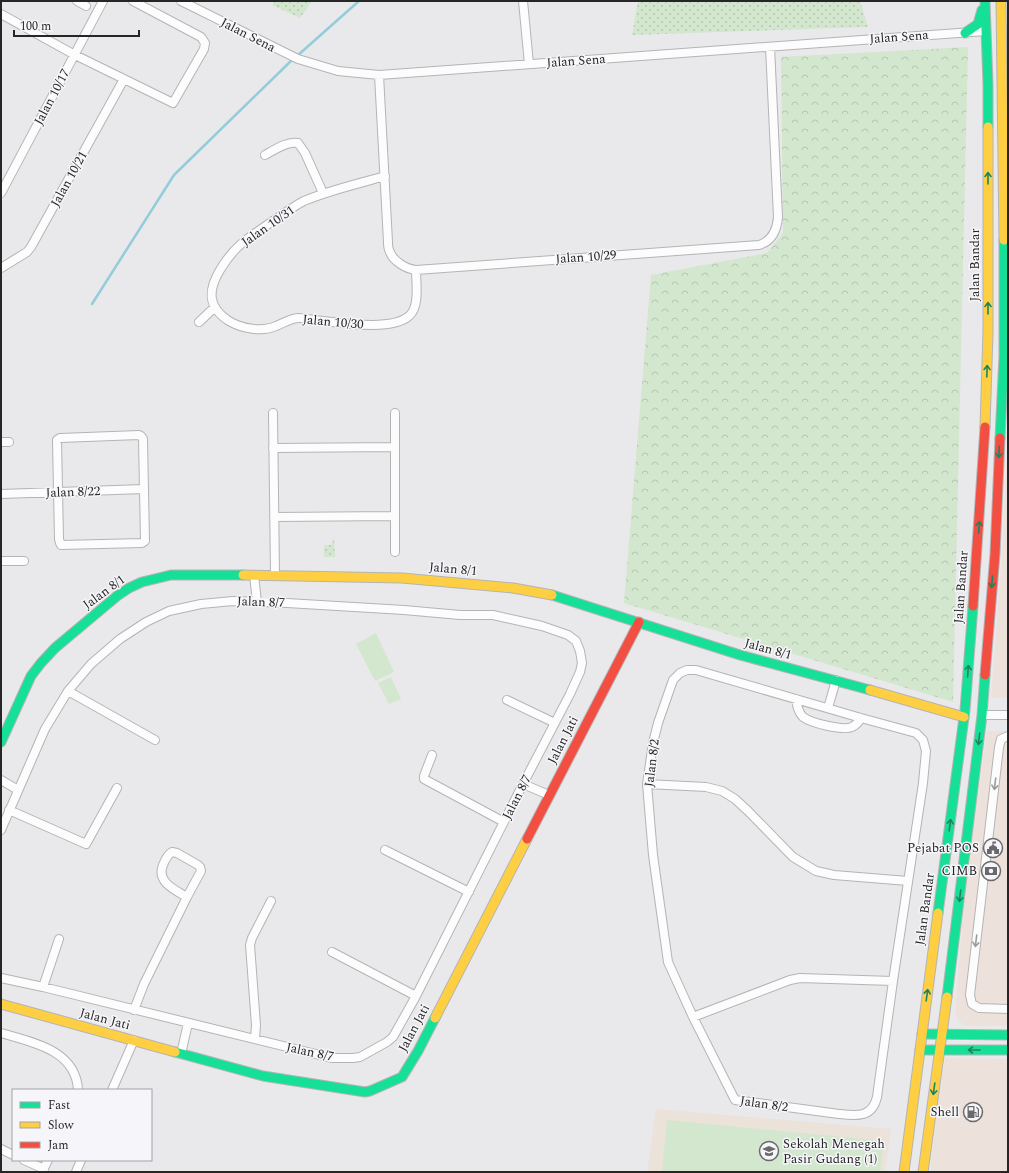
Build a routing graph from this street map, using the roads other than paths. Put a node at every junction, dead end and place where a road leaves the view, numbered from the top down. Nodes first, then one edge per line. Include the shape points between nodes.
1 (77, 1) edge
2 (103, 1) edge
3 (133, 1) edge
4 (181, 1) edge
5 (523, 1) edge
6 (985, 1) edge
7 (1001, 1) edge
8 (86, 6) dead end
9 (1, 14) edge
10 (986, 31) junction
11 (965, 33) junction
12 (770, 47) junction
13 (75, 55) junction
14 (529, 64) junction
15 (1002, 64) junction
16 (379, 75) junction
17 (124, 79) junction
18 (265, 155) dead end
19 (385, 176) junction
20 (1004, 189) junction
21 (1, 193) edge
22 (323, 193) junction
23 (1008, 199) edge
24 (1, 268) edge
25 (416, 270) junction
26 (1007, 274) edge
27 (215, 307) junction
28 (199, 322) dead end
29 (1004, 356) junction
30 (1008, 366) edge
31 (986, 394) junction
32 (1005, 394) edge
33 (273, 413) dead end
34 (395, 413) dead end
35 (986, 413) junction
36 (1005, 413) edge
37 (395, 447) junction
38 (273, 448) junction
39 (144, 489) junction
40 (58, 492) junction
41 (1, 494) edge
42 (395, 516) junction
43 (274, 517) junction
44 (395, 552) dead end
45 (1, 561) edge
46 (24, 561) dead end
47 (254, 575) junction
48 (275, 575) junction
49 (256, 602) junction
50 (639, 622) junction
51 (836, 680) junction
52 (68, 691) junction
53 (507, 700) dead end
54 (796, 700) junction
55 (828, 708) junction
56 (982, 715) junction
57 (1008, 715) edge
58 (964, 717) junction
59 (861, 718) junction
60 (555, 723) junction
61 (1008, 736) edge
62 (155, 740) dead end
63 (1, 742) edge
64 (432, 754) dead end
65 (1, 780) edge
66 (523, 784) junction
67 (647, 784) junction
68 (117, 788) dead end
69 (18, 790) junction
70 (549, 796) junction
71 (9, 810) junction
72 (504, 822) junction
73 (1, 830) edge
74 (385, 850) dead end
75 (908, 881) junction
76 (469, 892) junction
77 (187, 897) junction
78 (271, 901) dead end
79 (59, 939) dead end
80 (332, 952) dead end
81 (1, 978) edge
82 (893, 981) junction
83 (43, 987) junction
84 (416, 996) junction
85 (1, 1004) edge
86 (1008, 1009) edge
87 (134, 1010) junction
88 (693, 1017) junction
89 (188, 1023) junction
90 (1, 1033) edge
91 (922, 1034) junction
92 (942, 1034) junction
93 (1008, 1035) edge
94 (255, 1039) junction
95 (134, 1040) junction
96 (920, 1050) junction
97 (940, 1050) junction
98 (1008, 1050) edge
99 (181, 1054) junction
100 (78, 1089) edge
101 (112, 1089) edge
102 (1, 1149) edge
103 (12, 1154) edge
104 (26, 1161) edge
105 (48, 1161) edge
106 (81, 1161) edge
107 (43, 1171) edge
108 (76, 1172) edge
109 (904, 1172) edge
110 (923, 1172) edge

1 - 8 street
2 - 13 street, Jalan 10/17
3 - 17 street via 201,37 205,46 173,103
4 - 16 street, Jalan Sena via 298,60 338,71
5 - 14 street
6 - 10 main road, Jalan Bandar
6 - 11 main road via 978,24
7 - 10 main road via 994,27
7 - 15 main road
9 - 13 street
10 - 11 street, Jalan Sena
10 - 15 main road via 996,38
31 -> 10 main road, Jalan Bandar
11 - 12 street, Jalan Sena
12 - 14 street, Jalan Sena
12 - 25 street, Jalan 10/29 via 778,225 768,241 759,245
13 - 17 street
13 - 21 street, Jalan 10/17
14 - 16 street, Jalan Sena
15 - 20 main road
16 - 19 street, Jalan 10/29
17 - 24 street, Jalan 10/21 via 31,247
18 - 22 street via 283,146 298,143
19 - 22 street, Jalan 10/31
19 - 25 street, Jalan 10/29 via 390,252 400,263
20 - 23 street
20 - 26 main road
22 - 27 street, Jalan 10/31 via 295,206 230,254 212,288 211,297
25 - 27 street, Jalan 10/30 via 416,301 413,311 410,316 395,324 370,325 299,318 271,328 250,328 230,322
26 - 29 main road
27 - 28 street
29 - 30 main road
29 - 32 main road
31 - 32 main road
31 - 35 main road, Jalan Bandar
32 - 36 main road
33 - 38 street
34 - 37 street
35 - 36 main road
58 -> 35 main road, Jalan Bandar
36 -> 56 main road
37 - 38 street
37 - 42 street
38 - 43 street
39 - 40 street, Jalan 8/22
39 - 40 street via 146,539 144,542 134,543 61,545
39 - 40 street via 141,436 68,438 58,439 56,442
40 - 41 street, Jalan 8/22
42 - 43 street
42 - 44 street
43 - 48 street
45 - 46 street
47 - 48 main road, Jalan 8/1
47 - 49 street
47 - 63 main road, Jalan 8/1 via 171,575 129,588 55,648 41,663 21,697
48 - 50 main road, Jalan 8/1 via 402,578 513,588 545,593
49 - 52 street, Jalan 8/7 via 201,604 157,616 120,639 91,664
49 - 60 street, Jalan 8/7 via 493,616 542,626 571,636 580,651 582,666
50 - 51 main road, Jalan 8/1 via 740,655
50 - 70 main road, Jalan Jati
51 - 55 street
51 - 58 main road, Jalan 8/1
52 - 62 street
52 - 69 street, Jalan 8/7 via 45,729
53 - 60 street
54 - 55 street, Jalan 8/2
54 - 59 street via 800,713 805,718 835,728 853,727
54 - 67 street, Jalan 8/2 via 696,670 680,673 673,680 658,723
55 - 59 street, Jalan 8/2
56 - 57 street
56 -> 92 main road
91 -> 58 main road, Jalan Bandar
59 - 75 street, Jalan 8/2 via 916,733 925,746 923,783
60 - 66 street, Jalan 8/7
61 -> 86 street via 1001,739 999,747 970,995 972,1004 979,1008
64 - 72 street via 424,779
65 - 69 street
66 - 70 street
66 - 72 street, Jalan 8/7
67 - 75 street via 706,787 722,791 748,811 793,857 816,871
67 - 88 street, Jalan 8/2 via 653,855 667,959
68 - 71 street via 86,844
69 - 71 street, Jalan 8/7
70 - 99 main road, Jalan Jati via 402,1077 362,1092 263,1076
71 - 73 street, Jalan 8/7
72 - 76 street, Jalan 8/7
74 - 76 street
75 - 82 street, Jalan 8/2
76 - 84 street, Jalan 8/7
77 - 77 street via 201,869 172,852 168,855 161,873 170,888
77 - 87 street
78 - 94 street via 250,945
79 - 83 street
80 - 84 street
81 - 83 street, Jalan 8/7
82 - 88 street via 800,978
82 - 88 street, Jalan 8/2 via 876,1099 870,1110 858,1116 735,1100
83 - 87 street, Jalan 8/7
84 - 94 street, Jalan 8/7 via 391,1039 358,1058 332,1058
85 - 95 main road, Jalan Jati
87 - 89 street, Jalan 8/7
89 - 94 street, Jalan 8/7
89 - 99 street
90 - 100 street via 34,1042 59,1054 74,1074
91 - 92 main road
91 - 96 main road, Jalan Bandar
92 - 93 main road
92 - 97 main road
95 - 99 main road, Jalan Jati
95 - 101 street
96 - 97 main road
96 - 109 main road, Jalan Bandar
98 -> 97 main road
97 -> 110 main road
102 - 103 street
104 - 107 street
105 - 107 street
106 - 108 street

